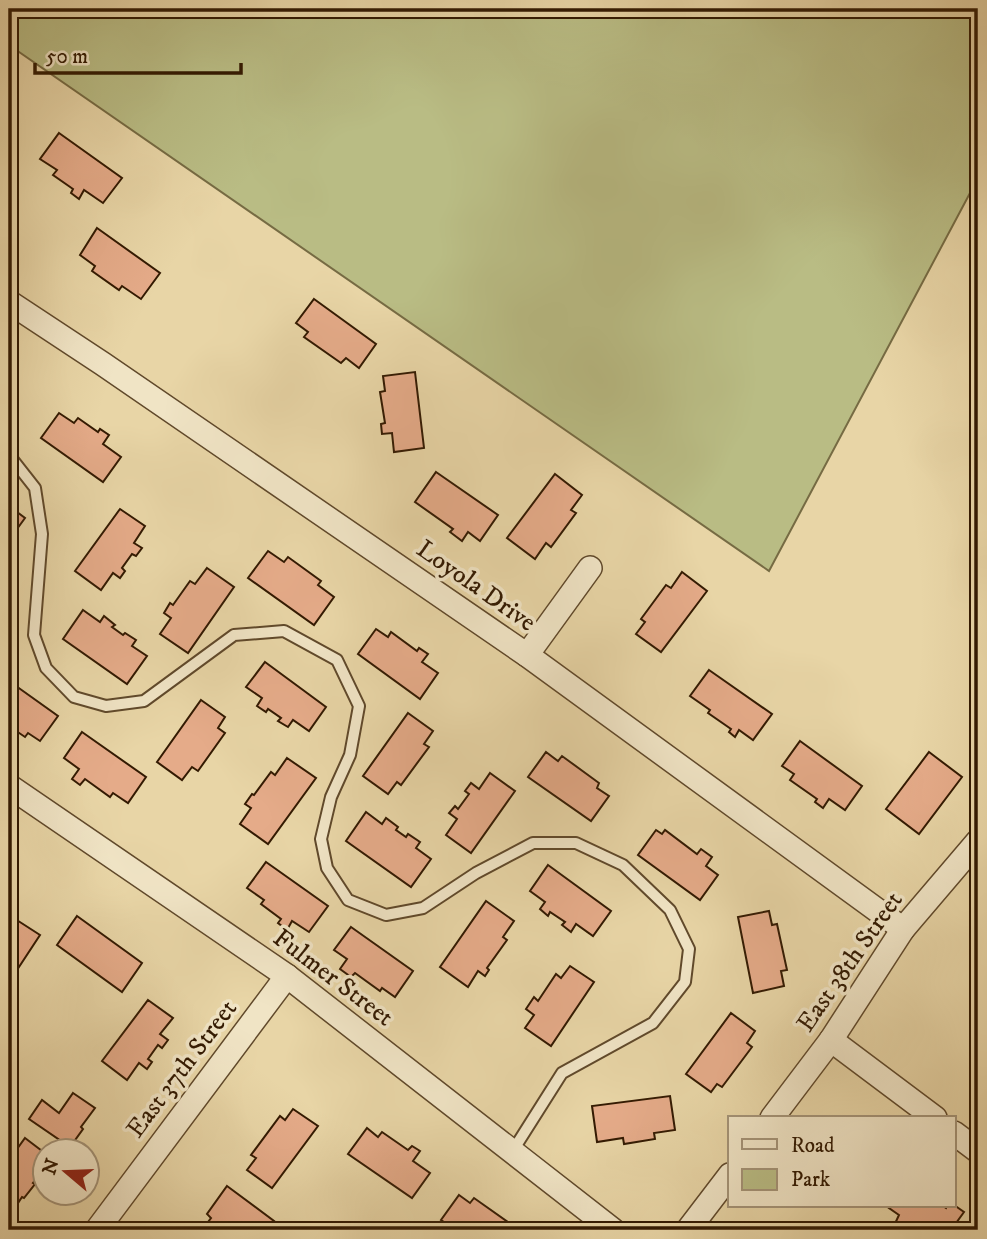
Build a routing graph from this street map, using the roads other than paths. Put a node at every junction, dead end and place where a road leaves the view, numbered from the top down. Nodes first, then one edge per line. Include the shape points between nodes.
1 (9, 302) edge
2 (9, 457) edge
3 (590, 568) dead end
4 (527, 655) junction
5 (9, 786) edge
6 (978, 841) edge
7 (903, 929) junction
8 (287, 976) junction
9 (831, 1040) junction
10 (774, 1116) edge
11 (932, 1116) edge
12 (956, 1134) edge
13 (978, 1151) edge
14 (512, 1152) junction
15 (728, 1178) edge
16 (97, 1230) edge
17 (613, 1230) edge
18 (688, 1230) edge

1 - 4 street, Loyola Drive
2 - 14 lane via 35,488 41,534 34,635 46,668 74,697 106,706 144,701 234,635 284,631 337,660 359,706 350,755 331,797 321,839 327,868 348,900 386,915 423,908 533,843 576,842 624,865 670,911 689,949 685,982 653,1023 562,1073
3 - 4 street
4 - 7 street, Loyola Drive
5 - 8 street, Fulmer Street
6 - 7 street, East 38th Street
7 - 9 street, East 38th Street
8 - 14 street, Fulmer Street
8 - 16 street, East 37th Street
9 - 10 street, East 38th Street
9 - 11 street
12 - 13 street
14 - 17 street, Fulmer Street
15 - 18 street

